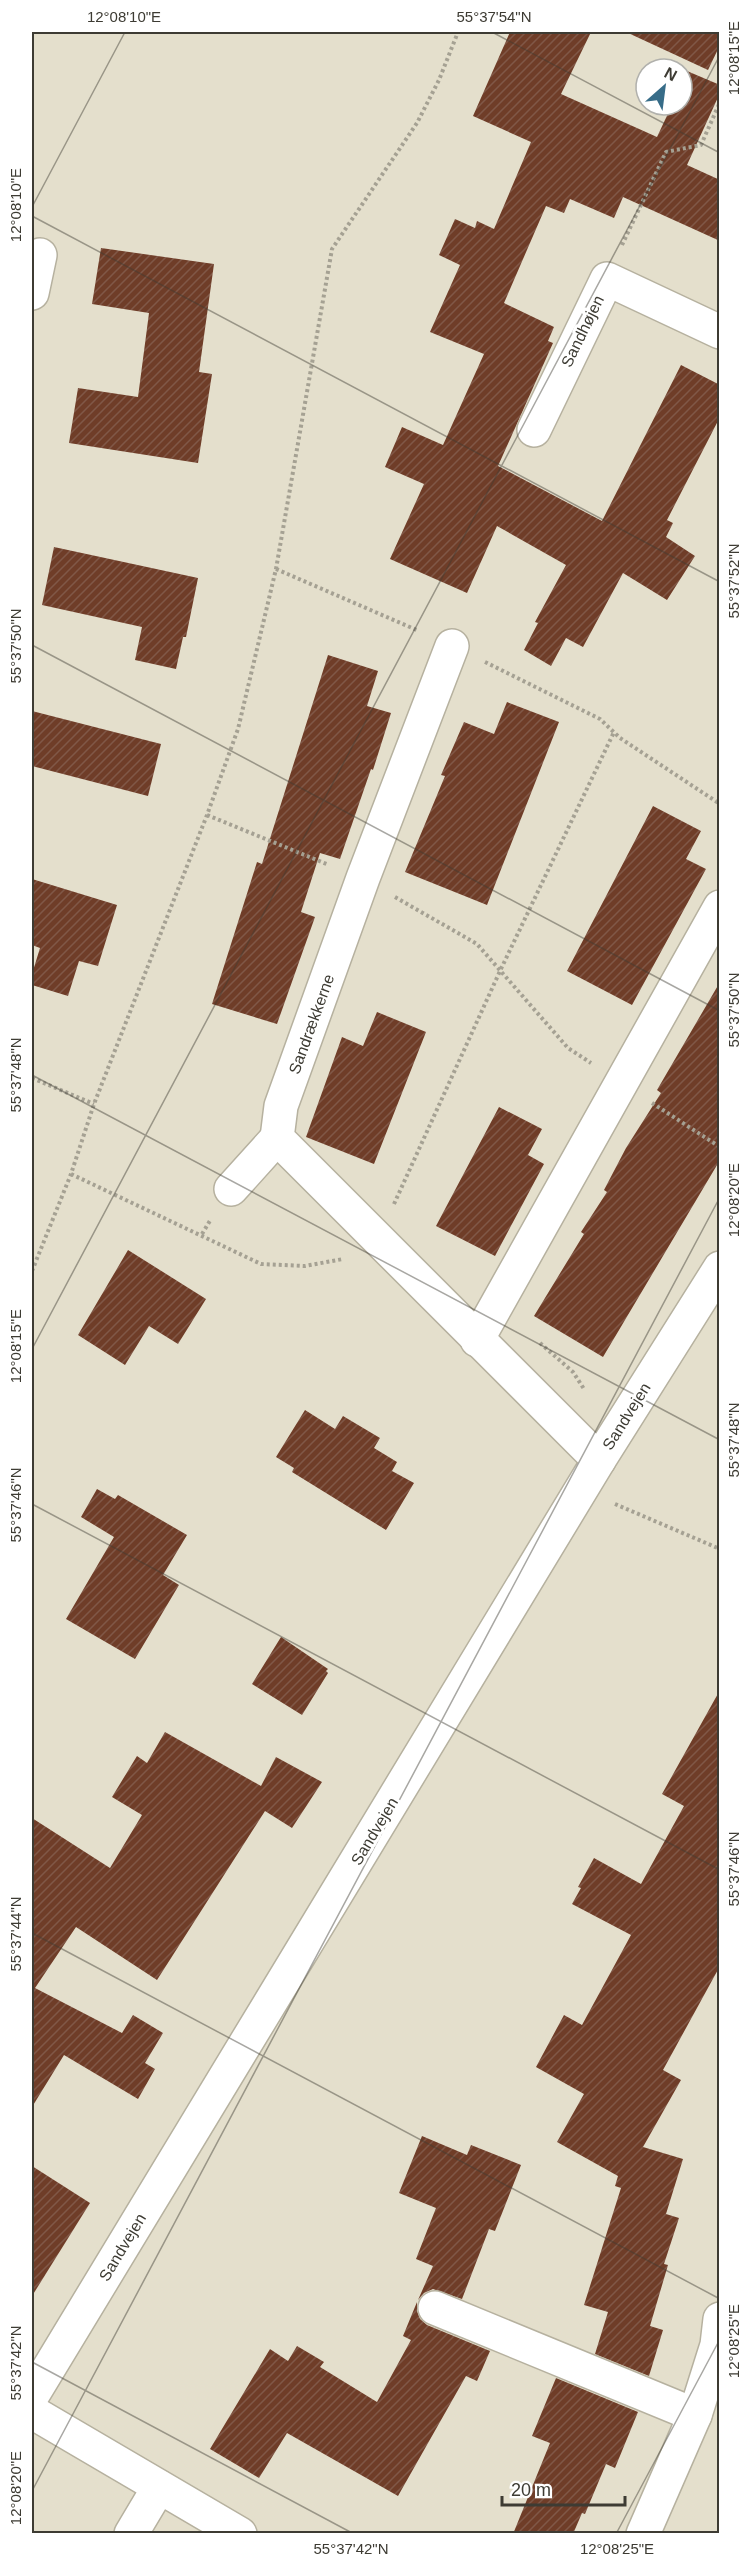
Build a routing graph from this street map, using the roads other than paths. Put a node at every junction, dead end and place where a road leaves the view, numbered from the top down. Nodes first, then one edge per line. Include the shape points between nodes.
1 (40, 255) dead end
2 (32, 293) edge
3 (720, 332) edge
4 (534, 430) dead end
5 (452, 646) road end
6 (720, 907) edge
7 (278, 1138) junction
8 (231, 1189) dead end
9 (720, 1268) edge
10 (477, 1340) junction
11 (599, 1460) junction
12 (435, 2308) dead end
13 (720, 2319) edge
14 (32, 2396) edge
15 (32, 2412) edge
16 (695, 2415) junction
17 (159, 2487) junction
18 (656, 2529) edge
19 (131, 2534) edge
20 (240, 2534) edge

1 - 2 street
3 - 4 street, Sandhøjen via 607,279
5 - 7 street, Sandrækkerne via 281,1106
6 - 10 street
7 - 8 street
7 - 10 street
9 - 11 street, Sandvejen
10 - 11 street
11 - 14 street, Sandvejen
12 - 16 street
13 - 16 street via 717,2345
15 - 17 street
16 - 18 street
17 - 19 street
17 - 20 street

